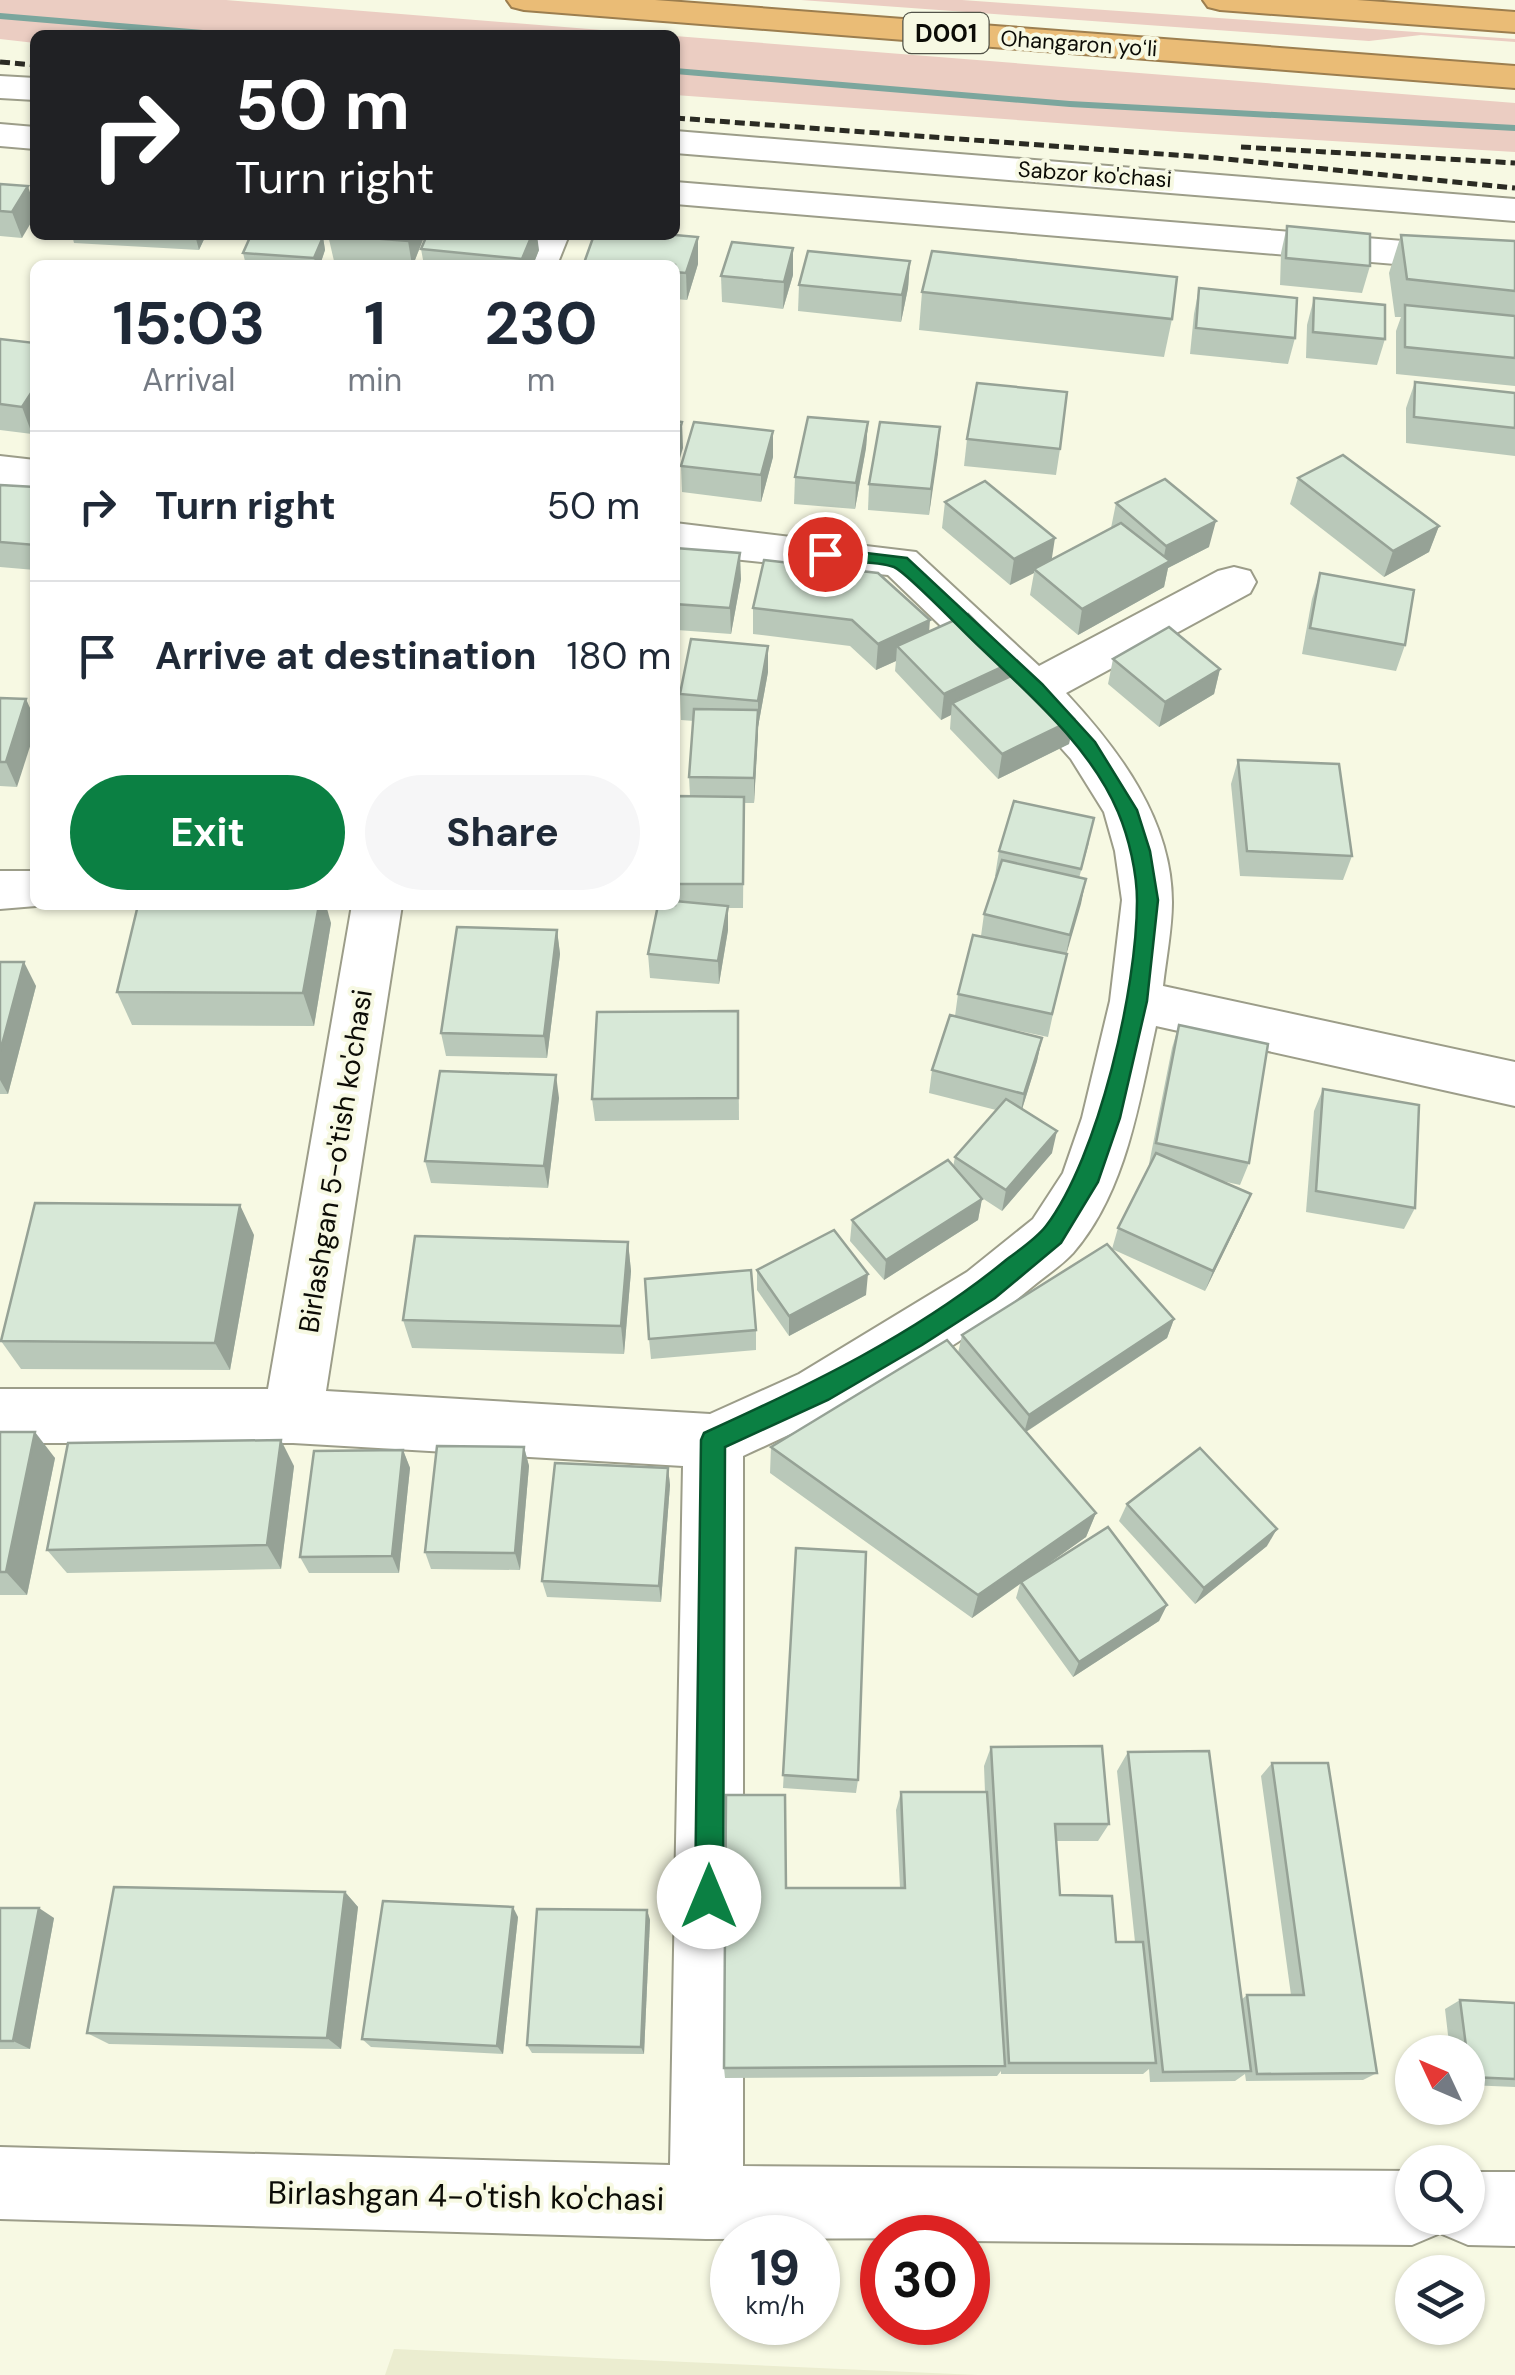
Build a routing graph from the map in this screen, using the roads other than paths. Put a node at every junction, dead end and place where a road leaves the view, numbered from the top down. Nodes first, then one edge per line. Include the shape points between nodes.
1 (524, 0) edge
2 (1220, 0) edge
3 (1515, 22) edge
4 (1515, 76) edge
5 (0, 86) edge
6 (30, 89) edge
7 (0, 135) edge
8 (30, 138) edge
9 (680, 142) edge
10 (680, 193) edge
11 (1515, 210) edge
12 (1515, 262) edge
13 (0, 470) edge
14 (30, 473) edge
15 (680, 539) edge
16 (1234, 582) dead end
17 (1035, 688) junction
18 (0, 890) edge
19 (30, 890) edge
20 (376, 910) edge
21 (1136, 1001) junction
22 (1515, 1084) edge
23 (0, 1416) edge
24 (293, 1416) junction
25 (713, 1440) junction
26 (0, 2184) edge
27 (706, 2202) junction
28 (1395, 2208) edge
29 (1485, 2208) edge
30 (1515, 2209) edge

1 - 4 highway, Ohangaron yoʻli / D001
2 - 3 highway
5 - 6 street
7 - 8 street
9 - 11 street, Sabzor ko'chasi
10 - 12 street
13 - 14 street
15 - 17 street via 900,562
16 - 17 street
17 - 21 street via 1088,747 1127,810 1147,900
18 - 19 street
20 - 24 street, Birlashgan 5-o'tish ko'chasi
21 - 22 street
21 - 25 street via 1098,1150 1053,1236 914,1337 820,1392
23 - 24 street
24 - 25 street
25 - 27 street
26 - 27 street, Birlashgan 4-o'tish ko'chasi
27 - 28 street, Birlashgan 4-o'tish ko'chasi
29 - 30 street

